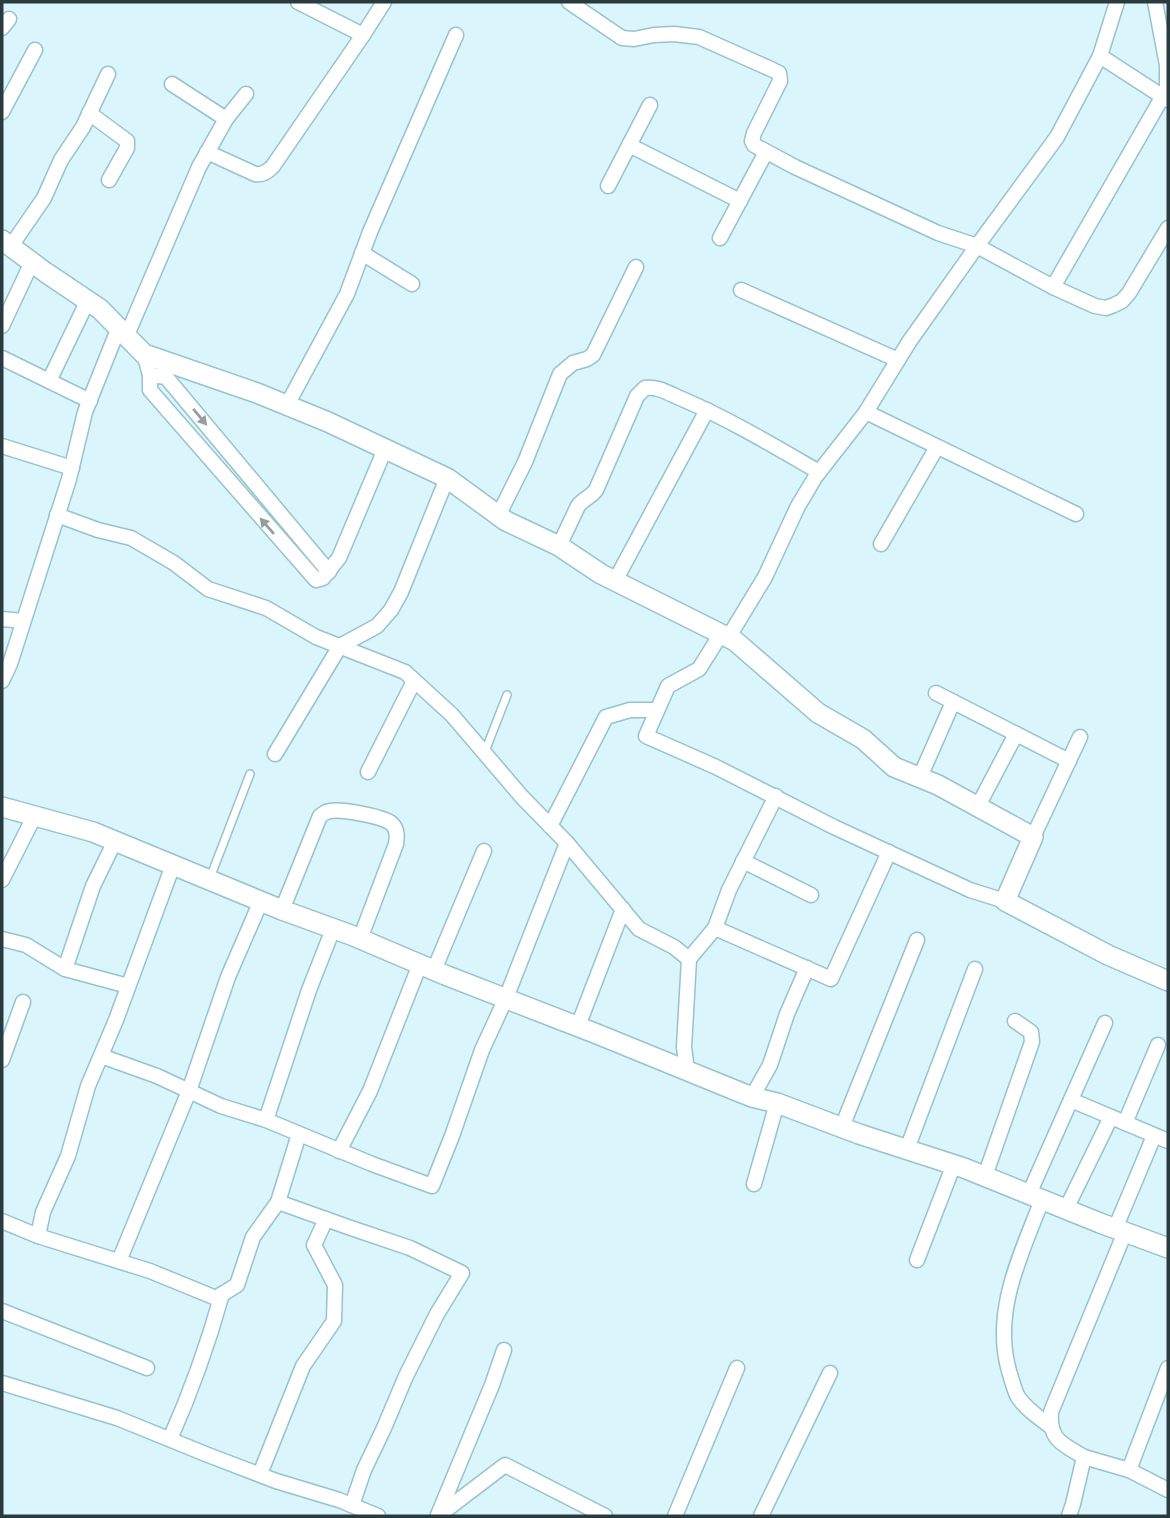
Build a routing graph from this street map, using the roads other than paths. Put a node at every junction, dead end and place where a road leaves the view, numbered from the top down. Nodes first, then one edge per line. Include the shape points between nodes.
1 (298, 2) edge
2 (384, 2) edge
3 (569, 2) edge
4 (1117, 2) edge
5 (1155, 2) edge
6 (363, 35) junction
7 (456, 35) dead end
8 (35, 50) dead end
9 (1100, 56) junction
10 (108, 74) dead end
11 (172, 85) dead end
12 (246, 94) dead end
13 (1166, 98) edge
14 (650, 105) dead end
15 (3, 106) edge
16 (89, 113) junction
17 (226, 119) junction
18 (629, 145) junction
19 (208, 152) junction
20 (766, 152) junction
21 (109, 180) dead end
22 (607, 186) dead end
23 (740, 201) junction
24 (1168, 228) edge
25 (719, 238) dead end
26 (6, 243) edge
27 (977, 246) junction
28 (362, 253) junction
29 (32, 262) junction
30 (636, 267) dead end
31 (411, 284) dead end
32 (1053, 287) junction
33 (741, 290) dead end
34 (88, 300) junction
35 (2, 327) edge
36 (123, 331) junction
37 (144, 354) junction
38 (2, 358) edge
39 (898, 360) junction
40 (150, 375) junction
41 (50, 381) junction
42 (90, 401) junction
43 (287, 405) junction
44 (708, 410) junction
45 (866, 412) junction
46 (2, 446) edge
47 (937, 447) junction
48 (386, 449) junction
49 (72, 468) junction
50 (245, 471) junction
51 (818, 472) junction
52 (447, 478) junction
53 (231, 484) junction
54 (1076, 514) dead end
55 (57, 515) junction
56 (498, 516) junction
57 (881, 544) dead end
58 (559, 546) junction
59 (329, 572) junction
60 (615, 581) junction
61 (2, 619) edge
62 (23, 621) junction
63 (725, 636) junction
64 (340, 646) junction
65 (2, 681) edge
66 (414, 681) junction
67 (936, 693) dead end
68 (507, 695) dead end
69 (953, 702) junction
70 (657, 710) junction
71 (1016, 734) junction
72 (1080, 737) dead end
73 (275, 754) dead end
74 (484, 754) junction
75 (1069, 761) junction
76 (368, 772) dead end
77 (250, 774) dead end
78 (920, 777) junction
79 (776, 796) junction
80 (978, 806) junction
81 (2, 807) edge
82 (35, 815) junction
83 (550, 826) junction
84 (1033, 837) junction
85 (115, 841) junction
86 (567, 843) junction
87 (484, 851) dead end
88 (889, 852) junction
89 (743, 861) junction
90 (173, 865) junction
91 (210, 879) junction
92 (2, 880) edge
93 (811, 895) dead end
94 (261, 901) junction
95 (1005, 901) junction
96 (623, 909) junction
97 (282, 910) junction
98 (715, 928) junction
99 (333, 929) junction
100 (2, 939) edge
101 (360, 939) junction
102 (917, 940) dead end
103 (690, 959) junction
104 (427, 967) junction
105 (807, 968) junction
106 (65, 969) junction
107 (975, 969) dead end
108 (1168, 981) edge
109 (128, 986) junction
110 (506, 999) junction
111 (23, 1002) dead end
112 (1015, 1021) dead end
113 (1105, 1023) dead end
114 (578, 1026) junction
115 (1158, 1045) dead end
116 (101, 1056) junction
117 (2, 1060) edge
118 (687, 1070) junction
119 (189, 1091) junction
120 (752, 1097) junction
121 (1071, 1100) junction
122 (778, 1102) junction
123 (1111, 1117) junction
124 (266, 1120) junction
125 (1125, 1123) junction
126 (842, 1126) junction
127 (299, 1134) junction
128 (1161, 1138) edge
129 (907, 1149) junction
130 (339, 1151) junction
131 (954, 1164) junction
132 (985, 1176) junction
133 (754, 1184) dead end
134 (1035, 1197) junction
135 (278, 1202) junction
136 (1066, 1209) junction
137 (326, 1219) junction
138 (2, 1221) edge
139 (1120, 1231) junction
140 (38, 1236) junction
141 (1168, 1248) edge
142 (917, 1260) dead end
143 (120, 1261) junction
144 (222, 1294) junction
145 (2, 1311) edge
146 (504, 1350) dead end
147 (147, 1368) dead end
148 (737, 1368) dead end
149 (1168, 1368) edge
150 (830, 1373) dead end
151 (2, 1383) edge
152 (1050, 1426) junction
153 (170, 1439) junction
154 (1084, 1457) junction
155 (1129, 1471) junction
156 (260, 1475) junction
157 (1168, 1490) edge
158 (352, 1505) junction
159 (378, 1516) edge
160 (438, 1516) edge
161 (606, 1516) edge
162 (675, 1516) edge
163 (761, 1516) edge
164 (1069, 1516) edge

1 - 6 street
2 - 6 street
3 - 20 street via 622,38 699,37 779,73 779,85 752,137 754,145
4 - 9 street
5 - 13 street via 1167,65
6 - 19 street via 267,172 255,174
7 - 28 street
8 - 15 street
9 - 13 street
9 - 27 street via 1057,137
10 - 16 street
11 - 17 street
12 - 17 street
13 - 32 street
14 - 18 street
16 - 21 street via 127,142
16 - 26 street via 44,198
17 - 19 street
18 - 22 street
18 - 23 street
19 - 36 street
20 - 23 street
20 - 27 street via 938,233
23 - 25 street
24 - 32 street via 1122,301 1106,308 1096,306
26 - 29 street
27 - 32 street
27 - 39 street
28 - 31 street
28 - 43 street via 343,302
29 - 34 street
29 - 35 street
30 - 56 street via 593,355 560,374
33 - 39 street
34 - 36 street
34 - 41 street
36 - 37 street
36 - 42 street
37 - 40 street
37 - 43 street
38 - 41 street
39 - 45 street
40 -> 50 street via 166,377
40 - 53 street via 150,390
41 - 42 street
42 - 49 street
43 - 48 street
44 - 51 street
44 - 58 street via 657,388 640,391 596,490 580,502
44 - 60 street
45 - 47 street
45 - 51 street
46 - 49 street
47 - 54 street
47 - 57 street
48 - 52 street
48 - 59 street
49 - 55 street
50 - 53 street
50 - 59 street
51 - 63 street via 765,577
52 - 56 street
52 - 64 street via 391,610 377,626
59 -> 53 street via 320,580 312,577
55 - 62 street
55 - 64 street via 131,538 208,589 266,608
56 - 58 street
58 - 60 street
60 - 63 street
61 - 62 street
62 - 65 street
63 - 70 street via 699,669 668,686
63 - 78 street via 818,713 863,739 894,767
64 - 66 street via 405,672
64 - 73 street
66 - 74 street via 452,715
66 - 76 street
67 - 69 street
68 - 74 lane
69 - 71 street
69 - 78 street
70 - 79 street via 646,736
70 - 83 street via 630,710 606,717
71 - 75 street
71 - 80 street
72 - 75 street
74 - 83 street
75 - 84 street
77 - 91 lane
78 - 80 street
79 - 88 street
79 - 89 street
80 - 84 street
81 - 82 street
82 - 85 street
82 - 92 street
83 - 86 street
84 - 95 street
85 - 90 street
85 - 106 street via 93,886
86 - 96 street
86 - 110 street
87 - 104 street
88 - 95 street
88 - 105 street via 831,979
89 - 93 street
89 - 98 street
90 - 91 street
90 - 109 street
91 - 94 street
94 - 97 street
94 - 119 street via 228,977
95 - 108 street
96 - 103 street via 639,929
96 - 114 street
97 - 99 street
97 - 101 street via 320,816 340,811 380,818 395,828 396,844
98 - 103 street
98 - 105 street
99 - 101 street
99 - 124 street
100 - 106 street via 26,945
101 - 104 street
102 - 126 street
103 - 118 street via 684,1047
104 - 110 street
104 - 130 street
105 - 120 street via 770,1065
106 - 109 street
107 - 129 street
109 - 116 street
110 - 114 street
110 - 130 street via 482,1050 432,1186
111 - 117 street
112 - 132 street via 1031,1032 1032,1042
113 - 121 street
114 - 118 street
115 - 125 street
116 - 119 street
116 - 140 street
118 - 120 street
119 - 124 street
119 - 143 street
120 - 122 street
121 - 123 street
121 - 134 street
122 - 126 street
122 - 133 street
123 - 125 street
123 - 136 street
124 - 127 street
125 - 128 street
126 - 129 street
127 - 130 street
127 - 135 street
128 - 139 street
129 - 131 street
131 - 132 street
131 - 142 street
132 - 134 street
134 - 136 street
134 - 152 street via 1007,1301 1004,1346 1016,1395
135 - 137 street
135 - 144 street via 253,1237 237,1285
136 - 139 street
137 - 156 street via 314,1245 335,1285 334,1321 303,1366
137 - 158 street via 410,1248 462,1273 406,1376
138 - 140 street
139 - 141 street
139 - 152 street via 1051,1412
140 - 143 street
143 - 144 street via 216,1298
144 - 153 street
145 - 147 street
146 - 160 street
148 - 162 street
149 - 155 street
150 - 163 street
151 - 153 street
152 - 154 street via 1061,1443
153 - 156 street
154 - 155 street
154 - 164 street
155 - 157 street
156 - 158 street
158 - 159 street
160 - 161 street via 505,1465

